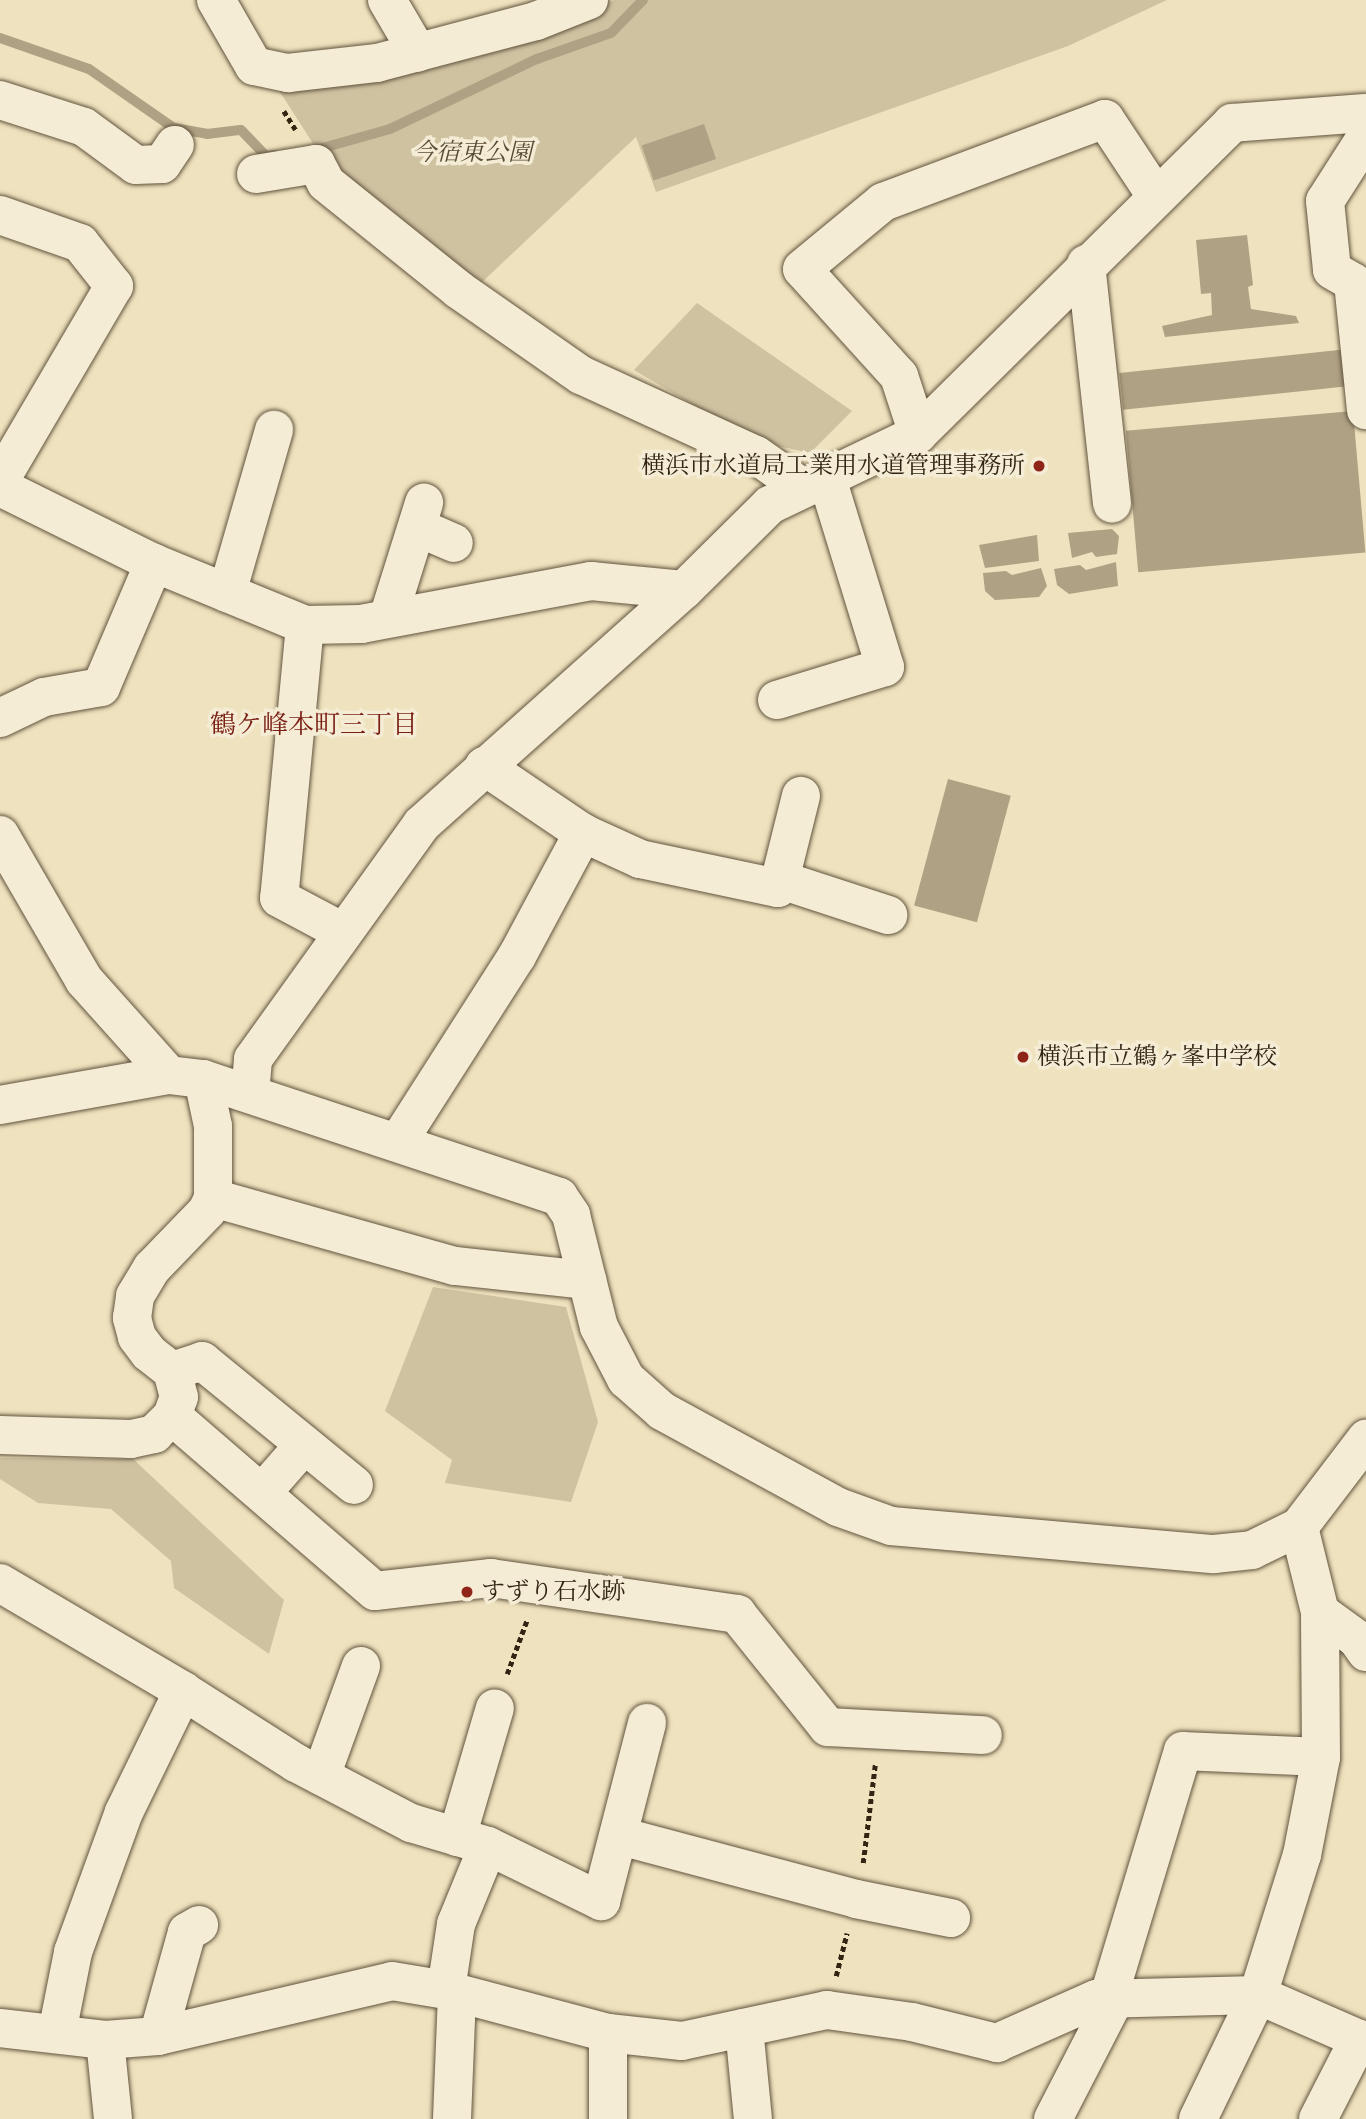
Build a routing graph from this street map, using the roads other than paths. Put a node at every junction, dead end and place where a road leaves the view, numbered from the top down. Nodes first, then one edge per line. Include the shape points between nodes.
1 (216, 0) edge
2 (387, 0) edge
3 (589, 0) edge
4 (418, 53) junction
5 (0, 100) edge
6 (1366, 113) edge
7 (1366, 137) edge
8 (175, 145) dead end
9 (256, 174) dead end
10 (1156, 196) junction
11 (0, 215) edge
12 (1086, 264) junction
13 (1366, 410) edge
14 (274, 430) dead end
15 (918, 434) junction
16 (0, 480) edge
17 (813, 481) junction
18 (0, 486) edge
19 (1112, 504) dead end
20 (454, 543) dead end
21 (154, 563) junction
22 (684, 590) junction
23 (227, 593) junction
24 (388, 618) junction
25 (305, 625) junction
26 (776, 700) dead end
27 (0, 718) edge
28 (484, 766) junction
29 (802, 796) dead end
30 (583, 833) junction
31 (0, 835) edge
32 (780, 880) junction
33 (888, 915) dead end
34 (341, 931) junction
35 (186, 1077) junction
36 (250, 1094) junction
37 (0, 1105) edge
38 (398, 1142) junction
39 (213, 1198) junction
40 (587, 1280) junction
41 (172, 1371) junction
42 (172, 1416) junction
43 (0, 1435) edge
44 (1366, 1439) edge
45 (304, 1445) junction
46 (354, 1485) dead end
47 (262, 1493) junction
48 (1299, 1527) junction
49 (0, 1583) edge
50 (1320, 1612) junction
51 (1366, 1652) edge
52 (360, 1666) dead end
53 (183, 1691) junction
54 (495, 1708) road end
55 (647, 1723) dead end
56 (983, 1735) dead end
57 (1321, 1757) junction
58 (321, 1776) junction
59 (620, 1836) junction
60 (472, 1841) junction
61 (951, 1919) dead end
62 (199, 1925) dead end
63 (452, 1993) junction
64 (1258, 1996) junction
65 (1111, 1999) junction
66 (0, 2028) edge
67 (744, 2028) junction
68 (57, 2033) junction
69 (608, 2033) junction
70 (158, 2036) junction
71 (104, 2040) junction
72 (1363, 2041) edge
73 (113, 2119) edge
74 (452, 2119) edge
75 (608, 2119) edge
76 (753, 2119) edge
77 (1054, 2119) edge
78 (1198, 2119) edge
79 (1318, 2119) edge

1 - 4 street via 254,66 288,74
2 - 4 street
3 - 4 street via 536,21
5 - 8 street via 84,127 136,165 162,164
6 - 10 street via 1232,123
7 - 13 street via 1325,201 1332,270 1353,282
9 - 17 street via 316,164 326,183 459,290 581,375
10 - 12 street
10 - 15 street via 1105,119 883,202 802,269 899,376
11 - 16 street via 80,243 114,286
12 - 15 street
12 - 19 street
14 - 23 street
15 - 17 street
17 - 22 street via 770,505
17 - 26 street via 885,667
18 - 21 street
20 - 24 street via 420,515
21 - 23 street
21 - 27 street via 101,687 44,697
22 - 24 street via 591,582
22 - 28 street
23 - 25 street
24 - 25 street
25 - 34 street via 279,898
28 - 30 street
28 - 34 street via 422,824
29 - 32 street
30 - 32 street via 640,859 684,870 778,888
30 - 38 street via 517,956
31 - 35 street via 84,981
32 - 33 street
34 - 36 street via 253,1059
35 - 36 street
35 - 37 street
35 - 39 street via 212,1126
36 - 38 street
38 - 40 street via 559,1198 571,1216
39 - 40 street via 455,1266
39 - 41 street via 207,1211 152,1268 135,1296 132,1318 137,1337
40 - 48 street via 612,1355 626,1378 662,1411 838,1507 891,1526 1214,1554 1252,1550
41 - 42 street via 179,1397
41 - 45 street via 202,1361
42 - 43 street via 154,1434 131,1439
42 - 47 street
44 - 48 street
45 - 46 street
45 - 47 street
47 - 56 street via 375,1591 491,1578 737,1614 828,1727
48 - 50 street
49 - 53 street
50 - 51 street via 1357,1639
50 - 57 street
52 - 58 street
53 - 58 street
53 - 68 street via 124,1812 73,1952
54 - 60 street
55 - 59 street
57 - 64 street via 1302,1854
57 - 65 street via 1183,1751
58 - 60 street via 411,1823
59 - 60 street via 601,1901
59 - 61 street via 856,1899
60 - 63 street via 456,1924
62 - 70 street via 187,1932
63 - 69 street
63 - 70 street via 392,1981
63 - 74 street
64 - 65 street
64 - 72 street
64 - 78 street
65 - 67 street via 1068,2008 997,2043 912,2022 827,2010
65 - 77 street
66 - 68 street
67 - 69 street via 682,2041
67 - 76 street
68 - 71 street
69 - 75 street
70 - 71 street
71 - 73 street
72 - 79 street

